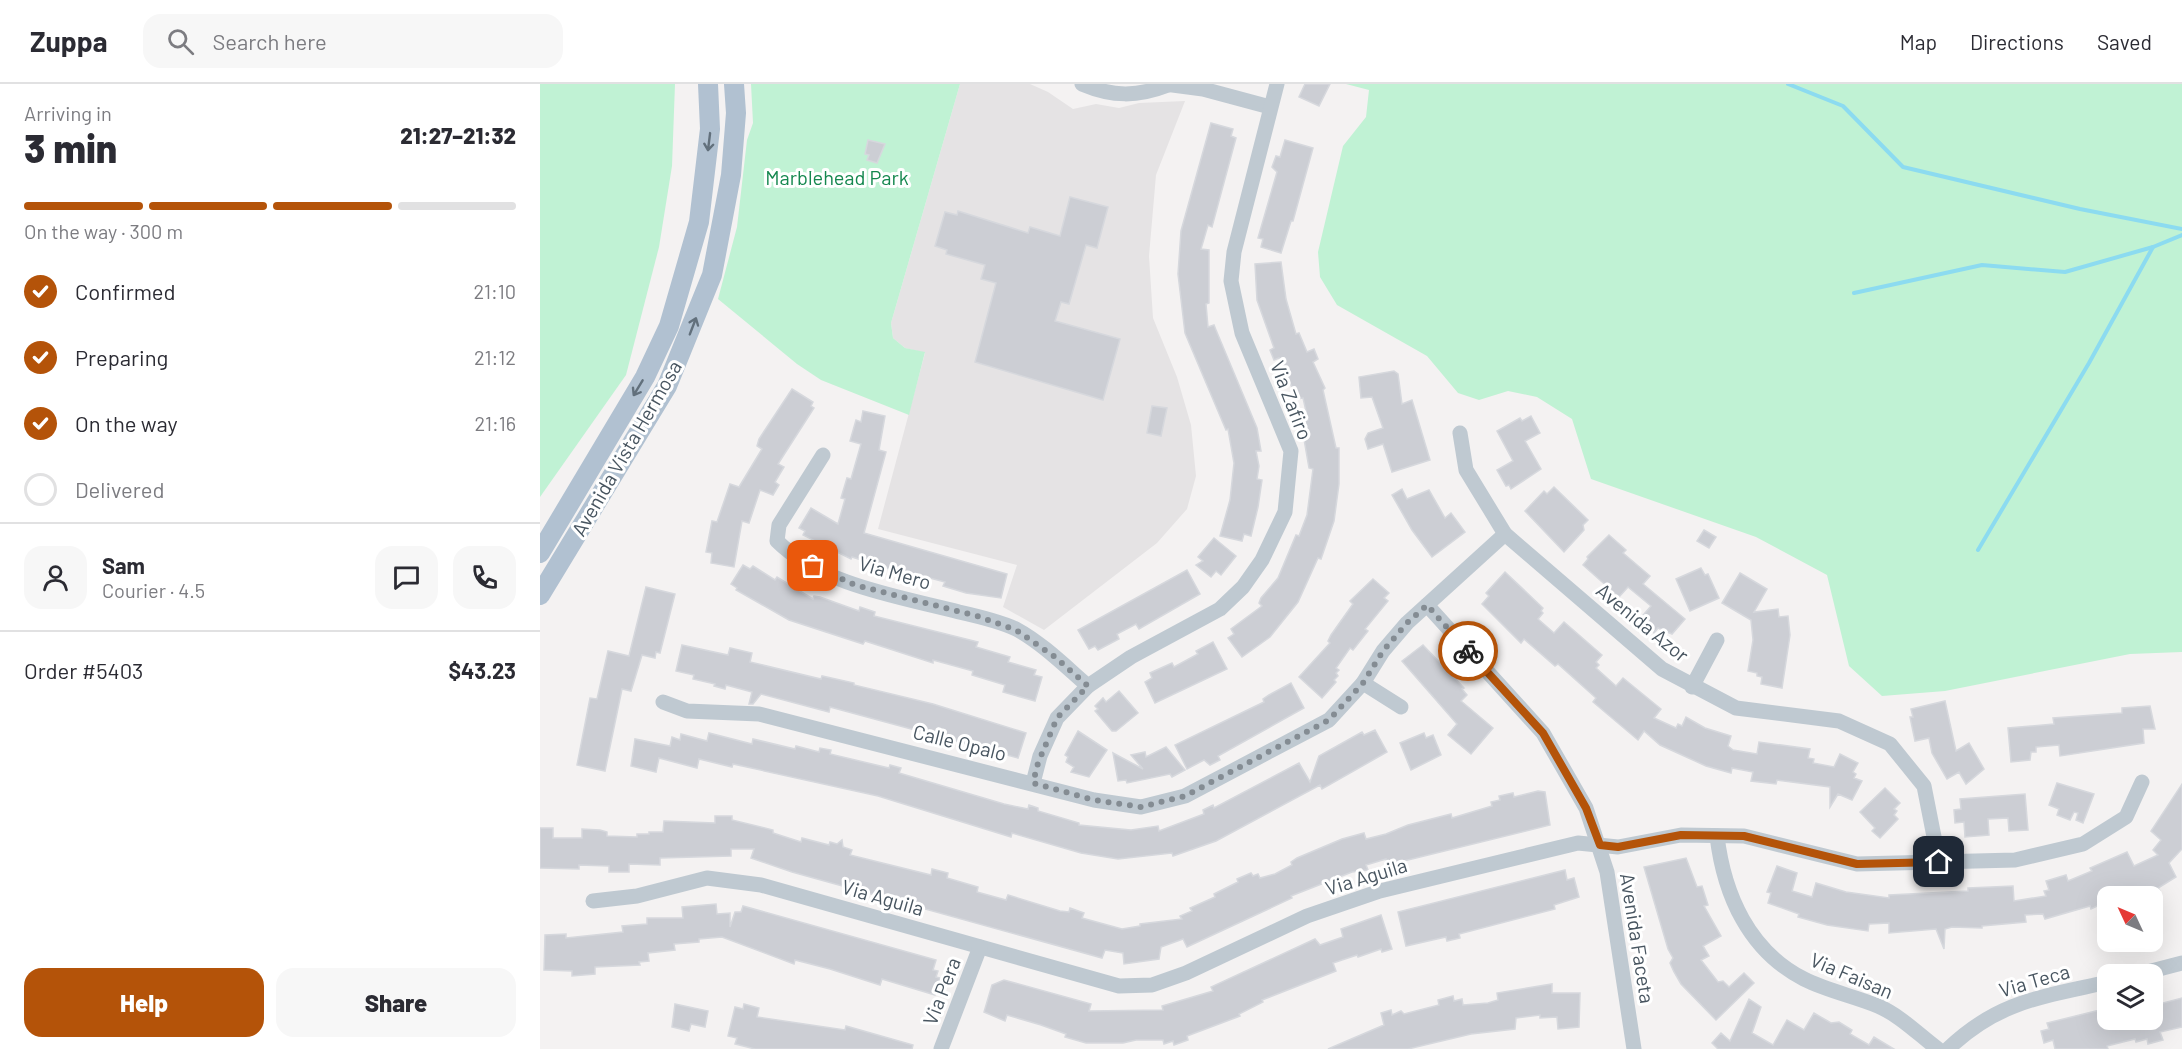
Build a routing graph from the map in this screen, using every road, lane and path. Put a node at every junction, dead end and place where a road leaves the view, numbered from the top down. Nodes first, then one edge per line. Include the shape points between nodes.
1 (708, 84) edge
2 (734, 84) edge
3 (1082, 84) edge
4 (1166, 84) edge
5 (1277, 84) edge
6 (1270, 107) junction
7 (1460, 433) dead end
8 (823, 455) dead end
9 (1505, 534) junction
10 (540, 554) edge
11 (540, 596) edge
12 (1427, 605) junction
13 (1717, 640) dead end
14 (1363, 683) junction
15 (1088, 686) junction
16 (1692, 687) junction
17 (663, 702) dead end
18 (1401, 707) dead end
19 (2142, 782) dead end
20 (1033, 783) junction
21 (1718, 836) junction
22 (1600, 845) junction
23 (1939, 862) junction
24 (593, 901) dead end
25 (980, 947) junction
26 (2182, 963) edge
27 (2163, 968) edge
28 (2097, 984) edge
29 (941, 1049) edge
30 (1634, 1049) edge
31 (1938, 1049) edge
32 (1948, 1049) edge

1 -> 10 main road, Avenida Vista Hermosa via 710,129 699,222 669,326 645,377
11 -> 2 main road, Avenida Vista Hermosa via 667,386 712,275 731,175
3 - 4 street via 1104,93 1130,95
4 - 6 street via 1203,89
5 - 6 street, Via Zafiro
6 - 15 street, Via Zafiro via 1234,252 1231,281 1242,333 1292,451 1285,512 1262,560 1243,587 1220,609 1131,657
7 - 9 street, Avenida Azor via 1466,470
8 - 15 street, Via Mero via 779,525 777,541 792,556 855,585 1016,630
9 - 12 street, Calle Opalo
9 - 16 street, Avenida Azor via 1662,669
12 - 14 street, Calle Opalo via 1383,651
12 - 22 street, Avenida Faceta via 1543,733 1586,808
13 - 16 street
14 - 18 street
14 - 20 street, Calle Opalo via 1329,720 1185,796 1141,807 1094,800
15 - 20 street, Via Zafiro via 1057,718
16 - 23 street, Avenida Azor via 1736,708 1839,721 1890,744 1924,786
17 - 20 street, Calle Opalo via 687,711 759,714
19 - 23 street, Via Aguila via 2126,817 2083,844 2015,860
21 - 22 street, Via Aguila via 1681,835 1618,847
21 - 23 street, Via Aguila via 1744,836 1857,864
21 - 31 street, Via Faisan via 1729,896 1753,937 1778,962 1804,979 1880,1007
22 - 25 street, Via Aguila via 1578,843 1380,891 1307,916 1152,986 1119,986
22 - 30 street, Avenida Faceta
24 - 25 street, Via Aguila via 718,879 761,885
25 - 29 street, Via Pera
26 - 27 street
28 - 32 street, Via Teca via 2020,1001 1988,1016

